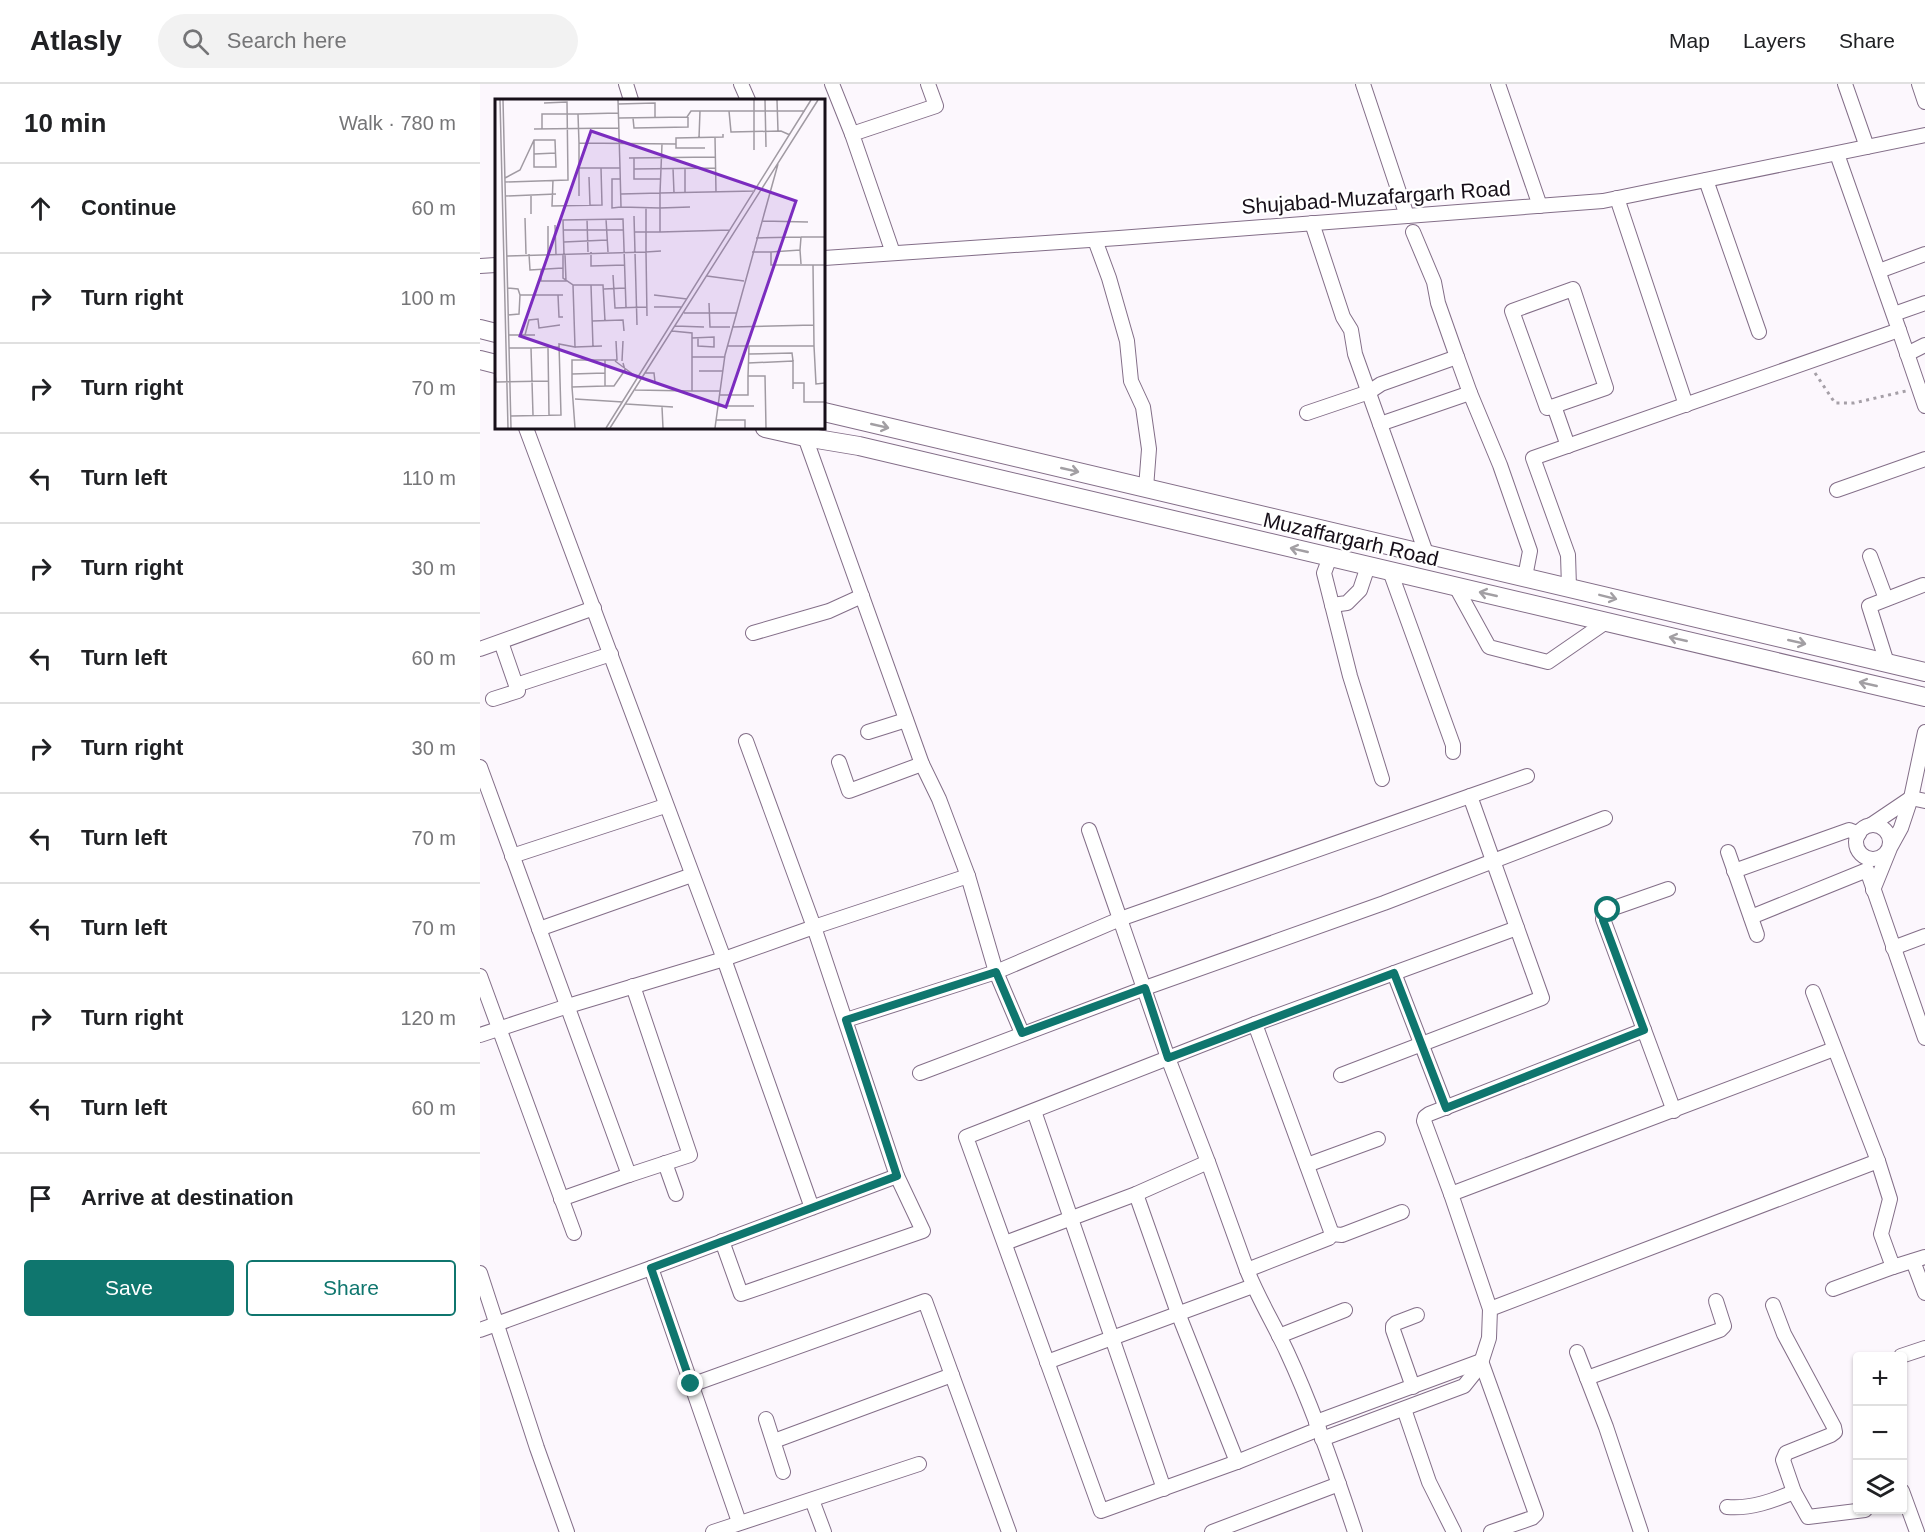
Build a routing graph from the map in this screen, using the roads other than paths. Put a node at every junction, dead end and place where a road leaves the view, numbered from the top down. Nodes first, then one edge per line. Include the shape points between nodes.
1 (626, 84) edge
2 (741, 84) edge
3 (832, 84) edge
4 (928, 84) edge
5 (1363, 84) edge
6 (1498, 84) edge
7 (1845, 84) edge
8 (1919, 84) edge
9 (631, 99) edge
10 (748, 99) edge
11 (1925, 102) edge
12 (852, 134) junction
13 (1925, 135) edge
14 (1867, 147) junction
15 (1837, 154) junction
16 (1706, 180) junction
17 (1617, 198) junction
18 (1540, 206) junction
19 (1407, 216) junction
20 (1312, 223) junction
21 (1413, 232) dead end
22 (1095, 240) junction
23 (893, 253) junction
24 (1925, 254) edge
25 (825, 258) edge
26 (495, 265) edge
27 (480, 266) edge
28 (1879, 271) junction
29 (1925, 303) edge
30 (1894, 314) junction
31 (480, 329) edge
32 (1899, 330) junction
33 (1759, 332) dead end
34 (495, 333) edge
35 (1925, 345) edge
36 (1907, 354) junction
37 (1457, 357) junction
38 (480, 360) edge
39 (495, 364) edge
40 (1922, 387) edge
41 (1369, 392) junction
42 (1470, 393) junction
43 (1686, 405) junction
44 (1554, 406) junction
45 (1925, 406) edge
46 (825, 412) edge
47 (1306, 413) dead end
48 (1380, 424) junction
49 (526, 429) edge
50 (769, 429) edge
51 (805, 437) junction
52 (1568, 446) junction
53 (1925, 459) edge
54 (1146, 488) junction
55 (1837, 490) dead end
56 (1426, 553) junction
57 (1870, 556) dead end
58 (1330, 557) junction
59 (1368, 566) junction
60 (1390, 571) junction
61 (1525, 577) junction
62 (1923, 585) dead end
63 (1456, 586) junction
64 (1569, 588) junction
65 (862, 596) junction
66 (1886, 599) junction
67 (1332, 605) junction
68 (594, 608) junction
69 (1606, 622) junction
70 (753, 633) dead end
71 (501, 642) junction
72 (480, 649) edge
73 (611, 654) junction
74 (1887, 663) junction
75 (1925, 672) edge
76 (516, 686) junction
77 (1925, 697) edge
78 (493, 699) dead end
79 (906, 720) junction
80 (868, 732) dead end
81 (1925, 732) edge
82 (746, 741) dead end
83 (1453, 752) dead end
84 (839, 762) dead end
85 (922, 764) junction
86 (480, 767) edge
87 (1527, 776) dead end
88 (1382, 779) dead end
89 (1470, 796) junction
90 (1918, 799) edge
91 (665, 806) junction
92 (1605, 818) dead end
93 (1871, 825) junction
94 (1089, 830) dead end
95 (1859, 834) junction
96 (1890, 848) junction
97 (1728, 852) dead end
98 (512, 856) junction
99 (1492, 861) junction
100 (1865, 863) junction
101 (1734, 870) junction
102 (692, 875) junction
103 (968, 876) junction
104 (1668, 889) dead end
105 (1873, 890) junction
106 (1751, 918) junction
107 (1120, 919) junction
108 (814, 927) junction
109 (1517, 928) junction
110 (539, 929) junction
111 (1757, 935) dead end
112 (1925, 936) edge
113 (1893, 948) junction
114 (724, 959) junction
115 (996, 972) junction
116 (1394, 973) junction
117 (480, 976) edge
118 (633, 986) junction
119 (1145, 988) junction
120 (1813, 992) dead end
121 (568, 1006) junction
122 (846, 1020) junction
123 (1255, 1024) junction
124 (499, 1028) junction
125 (1644, 1030) junction
126 (1022, 1033) junction
127 (480, 1035) edge
128 (1925, 1038) edge
129 (1422, 1045) junction
130 (1834, 1049) junction
131 (1168, 1058) junction
132 (920, 1073) dead end
133 (1341, 1075) dead end
134 (1446, 1108) junction
135 (1034, 1111) junction
136 (1674, 1111) junction
137 (1378, 1139) dead end
138 (1878, 1161) junction
139 (1208, 1162) junction
140 (665, 1163) junction
141 (1307, 1165) junction
142 (629, 1174) junction
143 (897, 1176) junction
144 (676, 1194) dead end
145 (1136, 1194) junction
146 (1451, 1194) junction
147 (561, 1199) junction
148 (812, 1208) junction
149 (1402, 1212) dead end
150 (1070, 1219) junction
151 (574, 1233) dead end
152 (1332, 1234) junction
153 (722, 1241) junction
154 (1005, 1243) junction
155 (1919, 1259) edge
156 (651, 1268) junction
157 (1893, 1268) junction
158 (1246, 1270) junction
159 (480, 1272) edge
160 (1253, 1286) junction
161 (1833, 1289) dead end
162 (1925, 1293) edge
163 (1716, 1301) dead end
164 (1773, 1305) dead end
165 (1490, 1309) junction
166 (1345, 1311) dead end
167 (1178, 1313) junction
168 (1417, 1315) dead end
169 (497, 1324) junction
170 (480, 1330) edge
171 (1279, 1336) junction
172 (1113, 1338) junction
173 (1925, 1348) edge
174 (1577, 1352) dead end
175 (1907, 1354) edge
176 (1481, 1361) junction
177 (1047, 1362) junction
178 (952, 1375) junction
179 (1587, 1378) junction
180 (691, 1384) junction
181 (1413, 1387) junction
182 (1404, 1408) junction
183 (766, 1419) dead end
184 (1319, 1430) junction
185 (774, 1441) junction
186 (1237, 1462) junction
187 (919, 1464) dead end
188 (783, 1472) dead end
189 (1339, 1484) junction
190 (1164, 1489) junction
191 (1794, 1492) junction
192 (812, 1500) junction
193 (1726, 1507) dead end
194 (1907, 1507) edge
195 (1853, 1510) edge
196 (732, 1527) edge
197 (567, 1532) edge
198 (713, 1532) edge
199 (824, 1532) edge
200 (1009, 1532) edge
201 (1212, 1532) edge
202 (1355, 1532) edge
203 (1454, 1532) edge
204 (1491, 1532) edge
205 (1641, 1532) edge
206 (1917, 1532) edge

1 - 9 street
2 - 10 street
3 - 12 street
4 - 12 street via 936,106
5 - 19 street
6 - 18 street
7 - 14 street
8 - 11 street
12 - 23 street
13 - 14 street, Shujabad-Muzafargarh Road
14 - 15 street, Shujabad-Muzafargarh Road
15 - 16 street, Shujabad-Muzafargarh Road
15 - 28 street
16 - 17 street, Shujabad-Muzafargarh Road
16 - 33 street
17 - 18 street, Shujabad-Muzafargarh Road
17 - 43 street
18 - 19 street, Shujabad-Muzafargarh Road
19 - 20 street, Shujabad-Muzafargarh Road
20 - 22 street, Shujabad-Muzafargarh Road
20 - 41 street
21 - 37 street via 1434,282
22 - 23 street, Shujabad-Muzafargarh Road
22 - 54 street via 1127,341 1131,381 1143,407 1149,449
23 - 25 street, Shujabad-Muzafargarh Road
24 - 28 street
26 - 27 street
28 - 30 street
29 - 30 street
30 - 32 street
31 - 34 main road
32 - 36 street
32 - 43 street
35 - 36 street
36 - 40 street
37 - 41 street
37 - 42 street
38 - 39 main road
40 - 45 street
41 - 47 street
41 - 48 street
42 - 48 street
42 - 61 street via 1530,551
43 - 52 street
44 - 44 street via 1547,408 1512,311 1573,289 1606,388
44 - 52 street
46 -> 54 main road, Muzaffargarh Road
48 - 56 street
49 - 68 street
50 - 51 main road, Muzaffargarh Road
58 -> 51 main road, Muzaffargarh Road via 859,446
51 - 65 street
52 - 64 street via 1533,458 1568,555
53 - 55 street
54 - 56 main road, Muzaffargarh Road
56 - 61 main road, Muzaffargarh Road
57 - 66 street
58 - 59 main road, Muzaffargarh Road
58 - 67 street via 1324,573
59 - 60 main road, Muzaffargarh Road
59 - 67 street via 1360,590 1347,603
60 - 63 main road, Muzaffargarh Road
60 - 83 street
61 - 64 main road, Muzaffargarh Road
62 - 66 street
69 -> 63 main road, Muzaffargarh Road
63 - 69 street via 1489,646 1548,662
64 -> 74 main road, Muzaffargarh Road
65 - 70 street via 829,611
65 - 79 street
66 - 74 street via 1869,606
67 - 88 street
68 - 71 street
68 - 73 street
77 -> 69 main road, Muzaffargarh Road
71 - 72 street
71 - 76 street
73 - 76 street
73 - 91 street
74 - 75 main road, Muzaffargarh Road
76 - 78 street via 518,691
79 - 80 street
79 - 85 street
81 - 90 street
82 - 108 street
84 - 85 street via 849,791
85 - 103 street
86 - 98 street
87 - 89 street
89 - 99 street
89 - 107 street
90 - 93 street
90 - 96 street
91 - 98 street
91 - 102 street
92 - 99 street
93 - 95 street
93 - 96 street via 1883,827 1890,837
94 - 107 street
95 - 100 street via 1857,847
95 - 101 street via 1849,830
96 - 100 street via 1883,857
96 - 105 street
97 - 101 street
98 - 110 street
99 - 109 street
99 - 119 street
100 - 105 street
100 - 106 street
101 - 106 street
102 - 110 street
102 - 114 street
103 - 108 street
103 - 115 street
104 - 125 street via 1604,914
105 - 113 street
106 - 111 street
107 - 115 street
107 - 119 street
108 - 114 street
108 - 122 street
109 - 116 street
109 - 129 street via 1542,996 1540,1000
110 - 121 street
112 - 113 street
113 - 128 street
114 - 118 street
114 - 148 street
115 - 122 street
115 - 126 street
116 - 123 street
116 - 129 street
117 - 124 street
118 - 121 street
118 - 140 street via 690,1155
119 - 126 street
119 - 131 street
120 - 130 street
121 - 124 street
121 - 142 street
122 - 143 street
123 - 131 street
123 - 141 street
124 - 127 street
124 - 147 street
125 - 134 street
125 - 136 street
126 - 132 street
129 - 133 street
129 - 134 street
130 - 136 street
130 - 138 street
131 - 135 street
131 - 139 street
134 - 146 street via 1429,1114 1424,1121
135 - 150 street
135 - 154 street via 966,1137
136 - 146 street
137 - 141 street
138 - 157 street via 1890,1199 1881,1234
138 - 165 street
139 - 145 street
139 - 158 street
140 - 142 street
140 - 144 street
141 - 152 street
142 - 147 street
143 - 148 street
143 - 153 street via 923,1231 741,1293
145 - 150 street
145 - 167 street
146 - 165 street
147 - 151 street
148 - 153 street
149 - 152 street via 1342,1235
150 - 154 street
150 - 172 street
152 - 158 street
153 - 156 street
154 - 177 street
155 - 157 street
155 - 162 street
156 - 169 street
156 - 180 street
157 - 161 street
158 - 160 street
159 - 169 street
160 - 167 street
160 - 171 street
163 - 179 street via 1724,1326 1720,1330
164 - 191 street via 1835,1432 1786,1453 1783,1460
165 - 176 street via 1489,1338
166 - 171 street
167 - 172 street
167 - 186 street
168 - 181 street via 1393,1326
169 - 170 street
169 - 197 street
171 - 184 street
172 - 177 street
172 - 190 street
173 - 175 street
174 - 179 street
176 - 181 street
176 - 182 street via 1464,1386
176 - 204 street via 1536,1514
177 - 190 street via 1101,1511
178 - 180 street via 925,1301
178 - 185 street
178 - 200 street
179 - 205 street
180 - 196 street
181 - 184 street
182 - 184 street
182 - 203 street via 1429,1482
183 - 185 street
184 - 186 street
184 - 189 street
185 - 188 street
186 - 190 street
187 - 192 street
189 - 201 street
189 - 202 street
191 - 193 street via 1742,1508
191 - 195 street via 1808,1516
192 - 196 street
192 - 199 street
194 - 206 street
196 - 198 street

